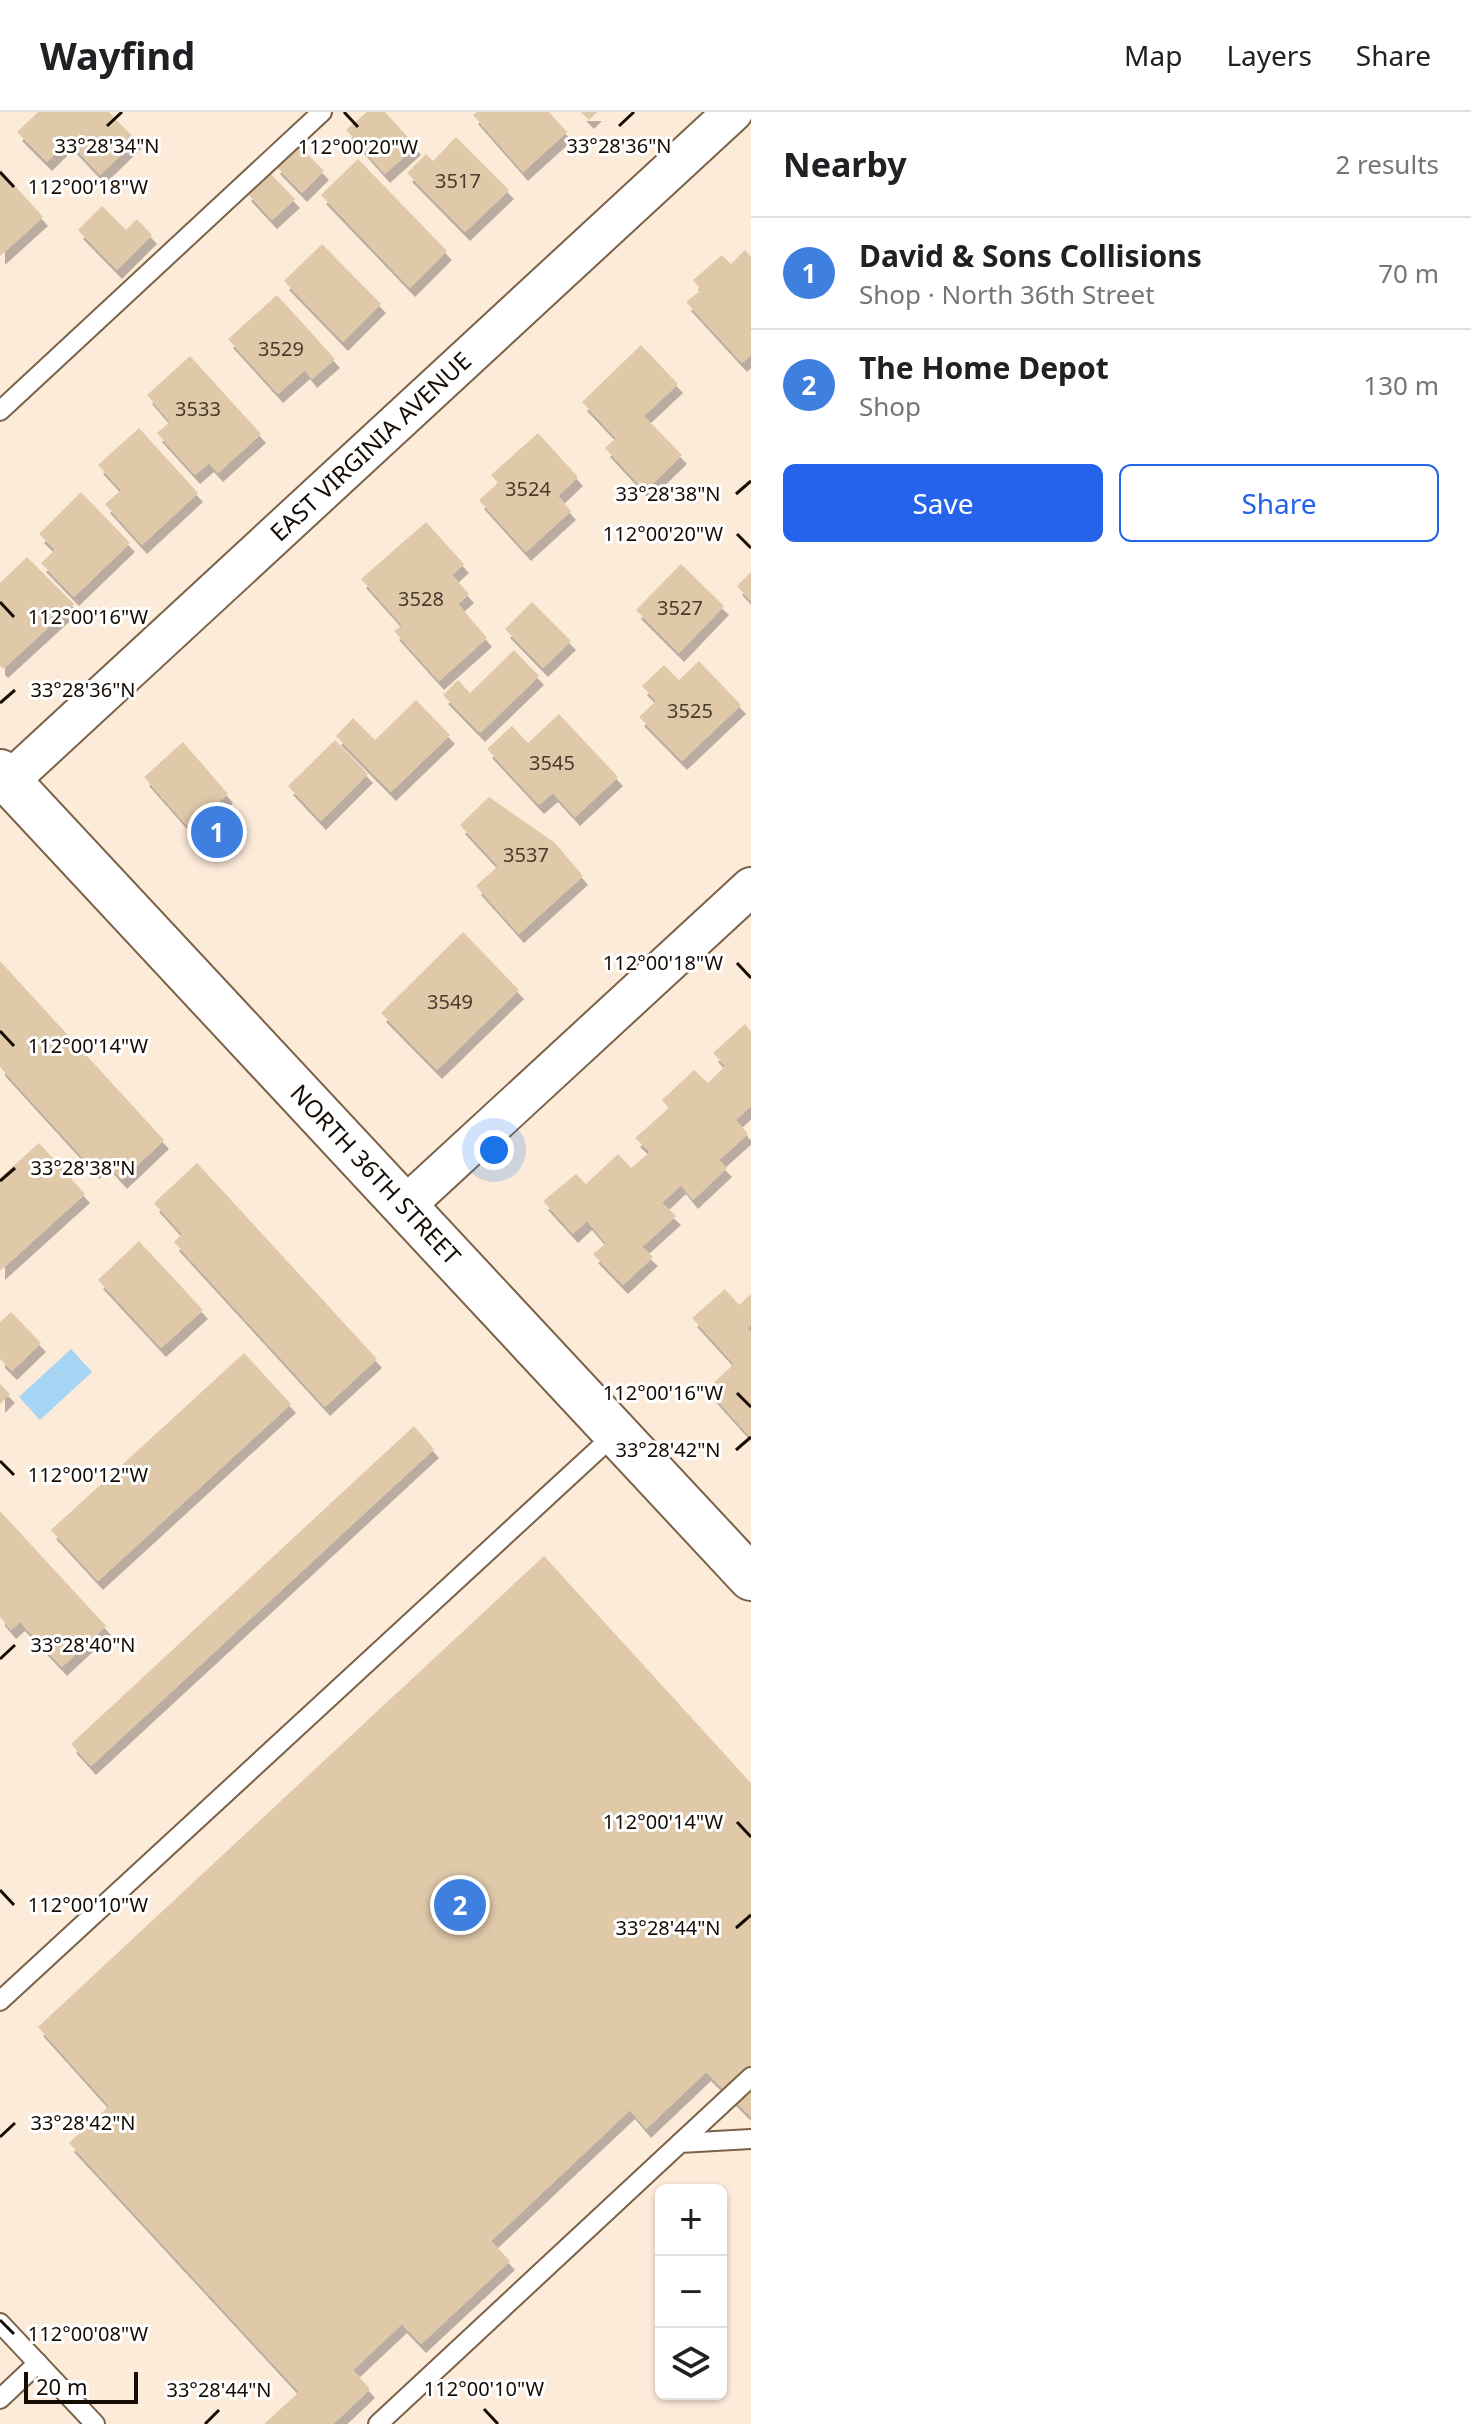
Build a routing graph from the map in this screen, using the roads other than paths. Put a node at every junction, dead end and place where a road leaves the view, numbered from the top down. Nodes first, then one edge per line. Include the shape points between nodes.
1 (322, 112) edge
2 (733, 112) edge
3 (0, 411) edge
4 (4, 776) edge
5 (751, 887) edge
6 (405, 1206) junction
7 (616, 1433) junction
8 (751, 1578) edge
9 (0, 2001) edge
10 (751, 2077) edge
11 (751, 2139) edge
12 (680, 2143) junction
13 (0, 2323) edge
14 (38, 2363) junction
15 (0, 2399) edge
16 (95, 2424) edge
17 (378, 2424) edge

1 - 3 lane
2 - 4 street, EAST VIRGINIA AVENUE
4 - 6 main road, NORTH 36TH STREET
5 - 6 street
6 - 7 main road, NORTH 36TH STREET
7 - 8 main road, NORTH 36TH STREET
7 - 9 lane
10 - 12 lane
11 - 12 lane
12 - 17 lane
13 - 14 lane
14 - 15 lane
14 - 16 lane

